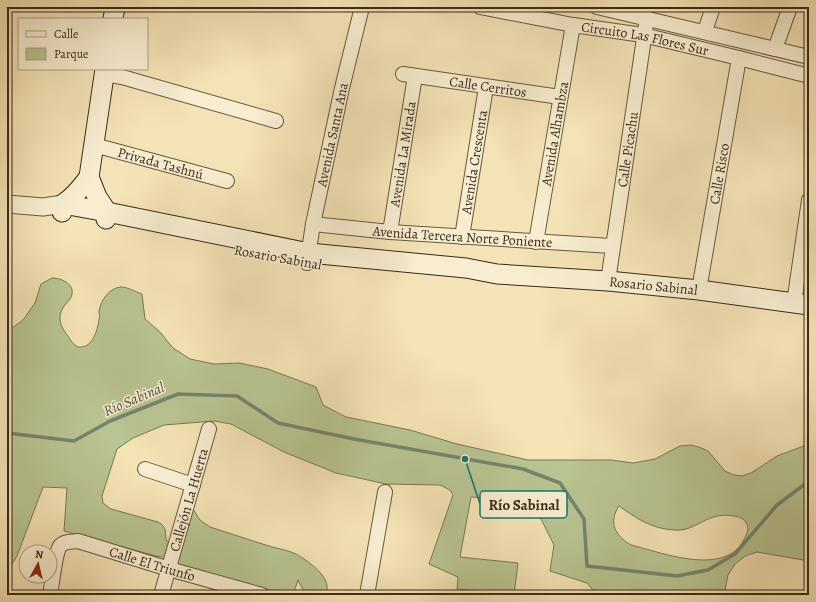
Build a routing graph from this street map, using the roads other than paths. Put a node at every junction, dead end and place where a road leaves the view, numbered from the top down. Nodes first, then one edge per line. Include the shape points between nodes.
1 (115, 7) edge
2 (362, 7) edge
3 (480, 7) edge
4 (597, 7) edge
5 (713, 7) edge
6 (790, 7) edge
7 (113, 18) edge
8 (647, 18) junction
9 (573, 25) junction
10 (705, 31) junction
11 (643, 35) junction
12 (775, 49) junction
13 (809, 57) edge
14 (739, 58) junction
15 (105, 72) edge
16 (409, 75) joint
17 (809, 76) edge
18 (486, 87) junction
19 (560, 97) junction
20 (276, 120) dead end
21 (94, 145) junction
22 (89, 177) junction
23 (227, 182) dead end
24 (809, 200) edge
25 (7, 204) edge
26 (62, 208) junction
27 (106, 216) junction
28 (313, 224) junction
29 (390, 232) junction
30 (462, 237) junction
31 (536, 242) junction
32 (612, 246) junction
33 (308, 258) junction
34 (608, 281) junction
35 (699, 290) junction
36 (802, 304) edge
37 (209, 429) dead end
38 (145, 469) dead end
39 (193, 485) junction
40 (385, 492) dead end
41 (169, 569) junction
42 (50, 595) edge
43 (161, 595) edge
44 (262, 595) edge
45 (368, 595) edge

1 - 7 main road
2 - 28 street, Avenida Santa Ana
3 - 9 street, Circuito Las Flores Sur
4 - 8 street, Circuito Las Flores Sur
5 - 10 street
6 - 12 street
8 - 10 street, Circuito Las Flores Sur
8 - 11 street, Calle Picachu
9 - 11 street, Circuito Las Flores Sur
9 - 19 street, Avenida Alhambza
10 - 12 street, Circuito Las Flores Sur
11 - 14 street, Circuito Las Flores Sur
11 - 32 street, Calle Picachu
12 - 13 street, Circuito Las Flores Sur
14 - 17 street, Circuito Las Flores Sur
14 - 35 street, Calle Risco
15 - 20 street
15 - 21 main road
16 - 18 street, Calle Cerritos
16 - 29 street, Avenida La Mirada
18 - 19 street, Calle Cerritos
18 - 30 street, Avenida Crescenta
19 - 31 street, Avenida Alhambza
21 - 22 main road
21 - 23 street, Privada Tashnú
22 - 26 main road
22 - 27 main road
24 - 36 street
25 - 26 street
26 - 27 main road, Rosario Sabinal
27 - 33 main road, Rosario Sabinal
28 - 29 street, Avenida Tercera Norte Poniente
28 - 33 street, Avenida Santa Ana
29 - 30 street, Avenida Tercera Norte Poniente
30 - 31 street, Avenida Tercera Norte Poniente
31 - 32 street, Avenida Tercera Norte Poniente
32 - 34 street, Calle Picachu
33 - 34 main road, Rosario Sabinal via 357,259 466,268 497,274
34 - 35 main road, Rosario Sabinal
35 - 36 main road, Rosario Sabinal
37 - 39 street, Callejón La Huerta
38 - 39 street
39 - 41 street, Callejón La Huerta
40 - 45 street
41 - 42 street, Calle El Triunfo via 78,541 65,542 60,546
41 - 43 street, Callejón La Huerta
41 - 44 street, Calle El Triunfo

